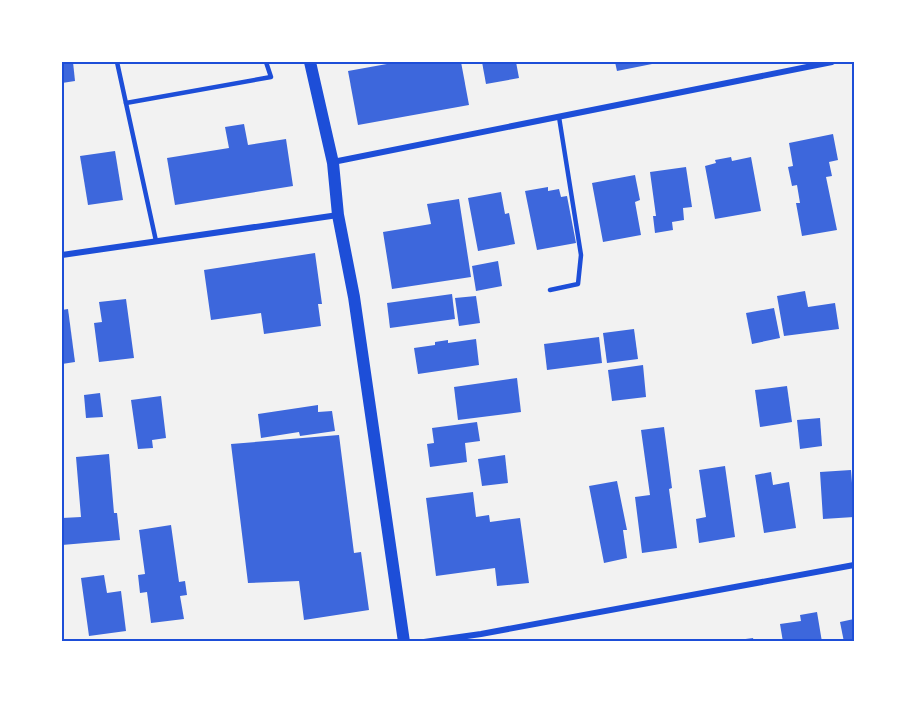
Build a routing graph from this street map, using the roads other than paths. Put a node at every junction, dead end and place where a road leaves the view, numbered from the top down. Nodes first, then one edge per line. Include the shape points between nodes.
1 (117, 62) edge
2 (266, 62) edge
3 (310, 62) edge
4 (832, 62) edge
5 (126, 103) junction
6 (560, 117) junction
7 (333, 163) junction
8 (338, 215) junction
9 (156, 241) junction
10 (62, 255) edge
11 (550, 290) dead end
12 (855, 565) edge
13 (404, 642) edge
14 (424, 642) edge

1 - 5 lane
2 - 5 lane via 271,77
3 - 7 main road
4 - 6 street
5 - 9 lane
6 - 7 street
6 - 11 lane via 581,255 578,284
7 - 8 main road
8 - 9 street
8 - 13 main road via 354,297
9 - 10 street
12 - 14 street

